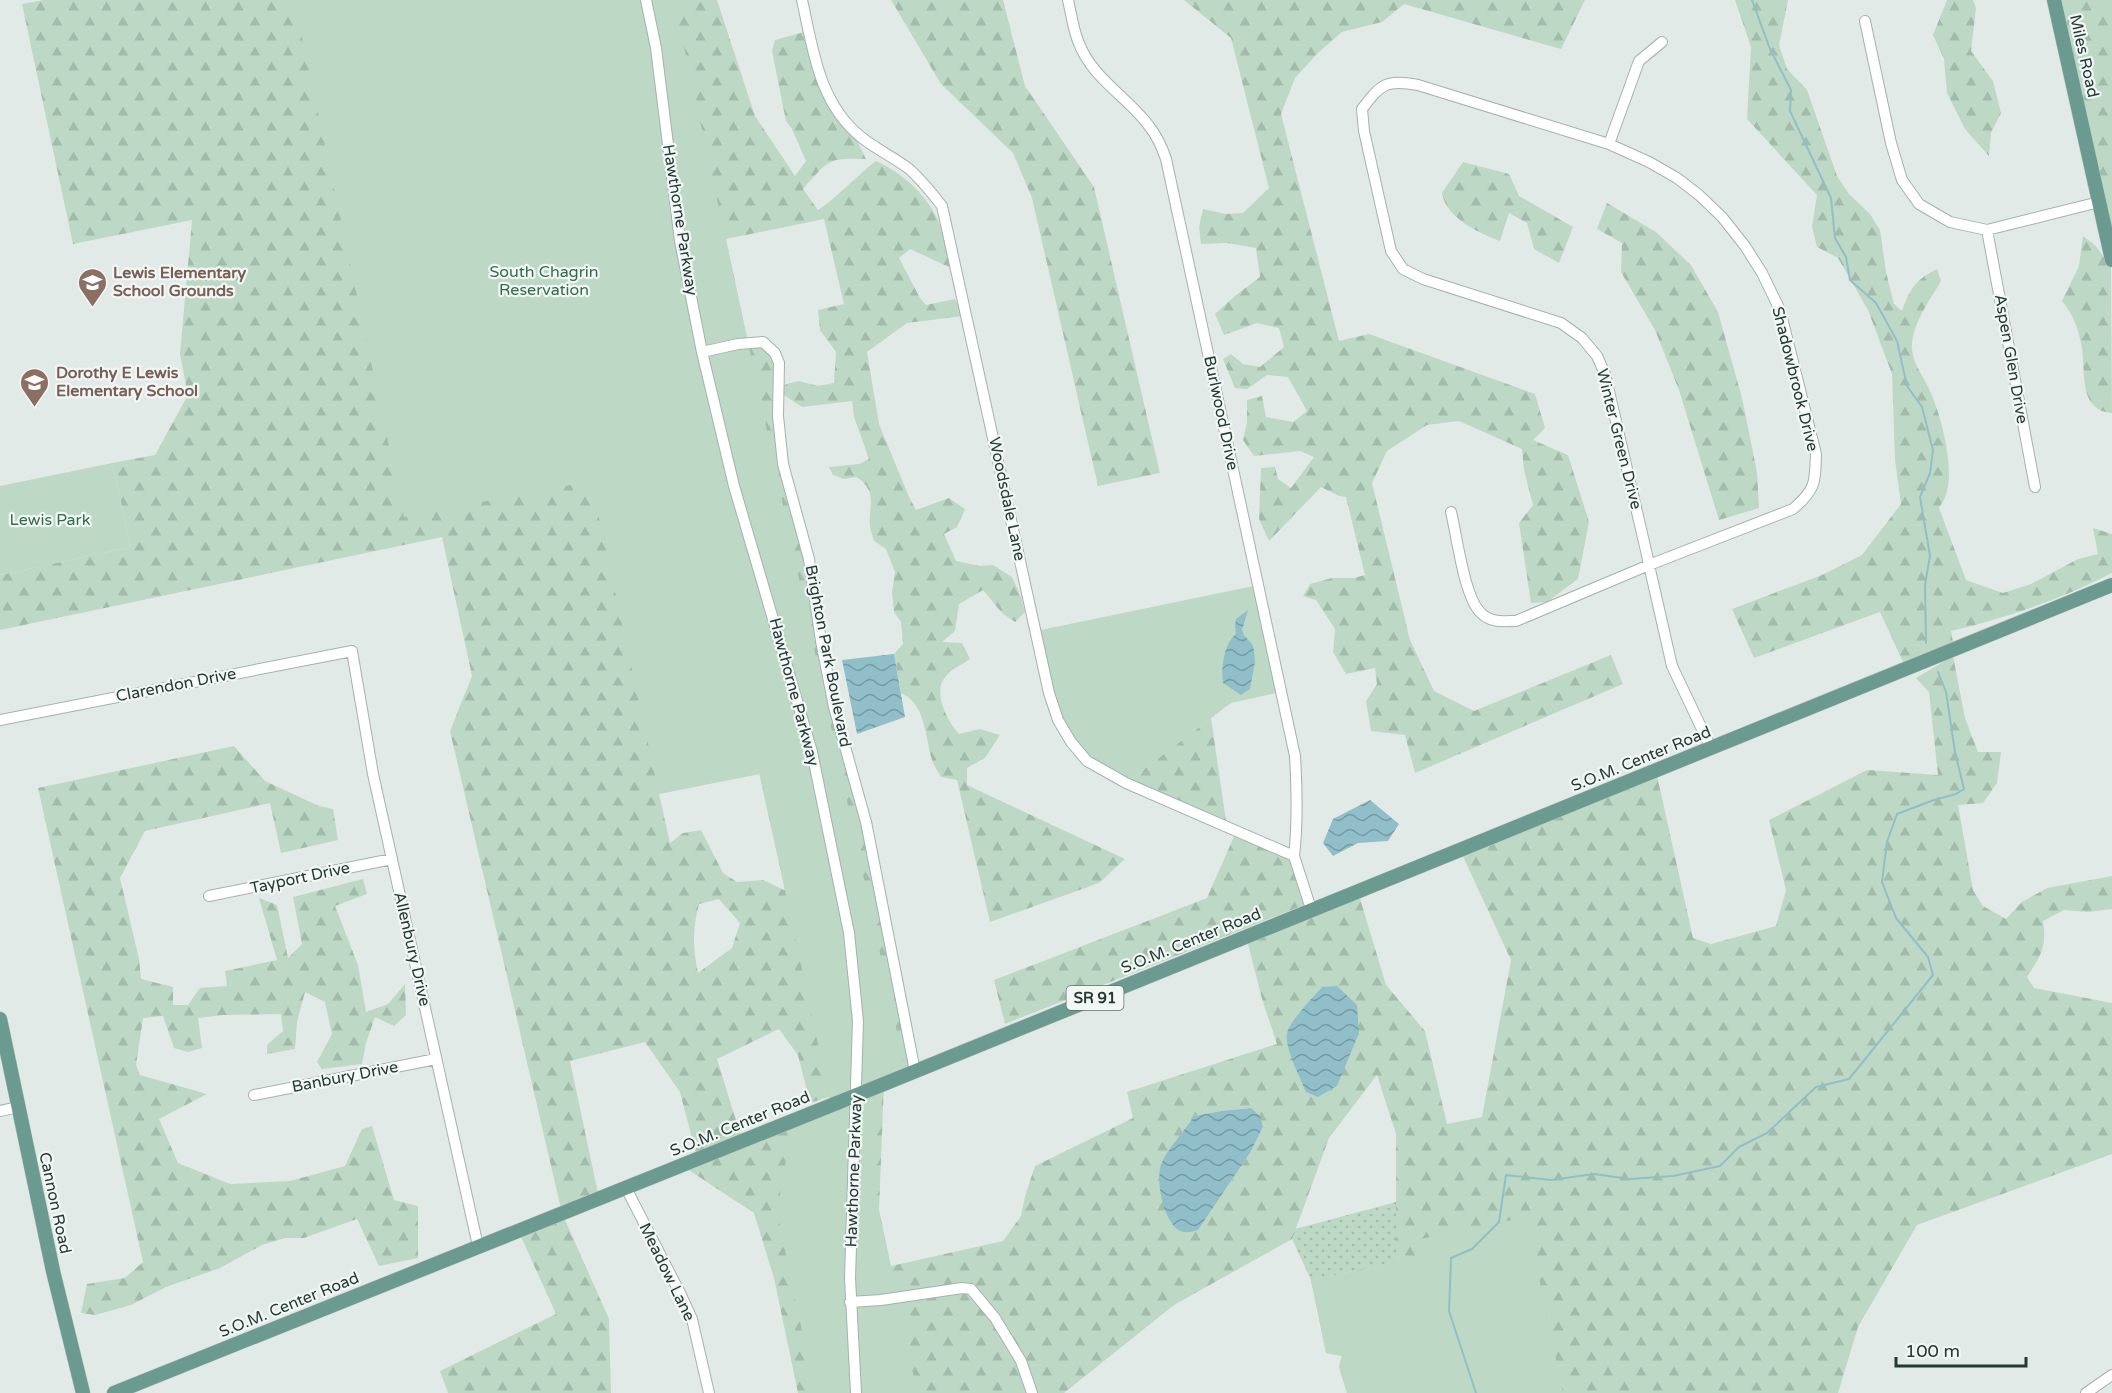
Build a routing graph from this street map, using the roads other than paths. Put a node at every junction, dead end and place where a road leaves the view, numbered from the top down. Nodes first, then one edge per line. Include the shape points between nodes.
1 (646, 0) edge
2 (802, 0) edge
3 (1068, 0) edge
4 (2054, 0) edge
5 (1865, 21) dead end
6 (1662, 42) dead end
7 (1362, 109) joint
8 (1609, 144) junction
9 (2098, 202) junction
10 (1987, 230) junction
11 (2112, 260) edge
12 (702, 352) junction
13 (2035, 487) dead end
14 (1451, 512) dead end
15 (1649, 566) junction
16 (2112, 585) edge
17 (352, 651) joint
18 (0, 720) edge
19 (1712, 748) junction
20 (1294, 856) junction
21 (392, 859) junction
22 (209, 896) dead end
23 (1311, 909) junction
24 (0, 1019) edge
25 (436, 1059) junction
26 (915, 1071) junction
27 (254, 1095) dead end
28 (857, 1095) junction
29 (18, 1107) junction
30 (0, 1111) edge
31 (626, 1188) junction
32 (478, 1246) junction
33 (850, 1302) junction
34 (2112, 1375) edge
35 (83, 1393) edge
36 (114, 1393) edge
37 (710, 1393) edge
38 (856, 1393) edge
39 (1032, 1393) edge
40 (2086, 1393) edge

1 - 12 street, Hawthorne Parkway via 656,48 680,241
2 - 20 street, Woodsdale Lane via 819,74 831,102 847,124 908,169 942,206 1058,720 1087,761 1126,783
3 - 20 street, Burlwood Drive via 1078,42 1092,66 1148,124 1166,159 1295,756 1298,796
4 - 9 main road, Miles Road
5 - 10 street via 1890,143 1902,180 1919,204 1950,222
6 - 8 street via 1639,61
7 - 8 street, Shadowbrook Drive via 1377,89 1398,81
7 - 15 street, Winter Green Drive via 1391,251 1402,269 1561,323 1582,338 1597,356 1605,374
8 - 15 street, Shadowbrook Drive via 1677,178 1722,217 1745,246 1780,310 1816,454 1810,494 1793,509
9 - 10 street
9 - 11 main road, Miles Road
10 - 13 street, Aspen Glen Drive
12 - 26 street, Brighton Park Boulevard via 763,342 779,363 778,417 783,464 810,567 834,707 866,822
12 - 28 street, Hawthorne Parkway via 734,486 812,752 833,851 856,992
14 - 15 street, Shadowbrook Drive via 1471,599 1482,614 1496,622 1516,621
15 - 19 street, Winter Green Drive via 1672,666
16 - 19 main road, S.O.M. Center Road / SR 91
17 - 18 street, Clarendon Drive
17 - 21 street, Allenbury Drive
19 - 23 main road, S.O.M. Center Road / SR 91
20 - 23 street
21 - 22 street, Tayport Drive
21 - 25 street, Allenbury Drive
23 - 26 main road, S.O.M. Center Road / SR 91
24 - 29 main road, Cannon Road
25 - 27 street, Banbury Drive
25 - 32 street, Allenbury Drive
26 - 28 main road, S.O.M. Center Road / SR 91
28 - 31 main road, S.O.M. Center Road / SR 91
28 - 33 street, Hawthorne Parkway
29 - 30 street
29 - 35 main road, Cannon Road
31 - 32 main road, S.O.M. Center Road / SR 91
31 - 37 street, Meadow Lane via 692,1319
32 - 36 main road, S.O.M. Center Road / SR 91
33 - 38 street, Hawthorne Parkway
33 - 39 street via 971,1289 1014,1347
34 - 40 street

